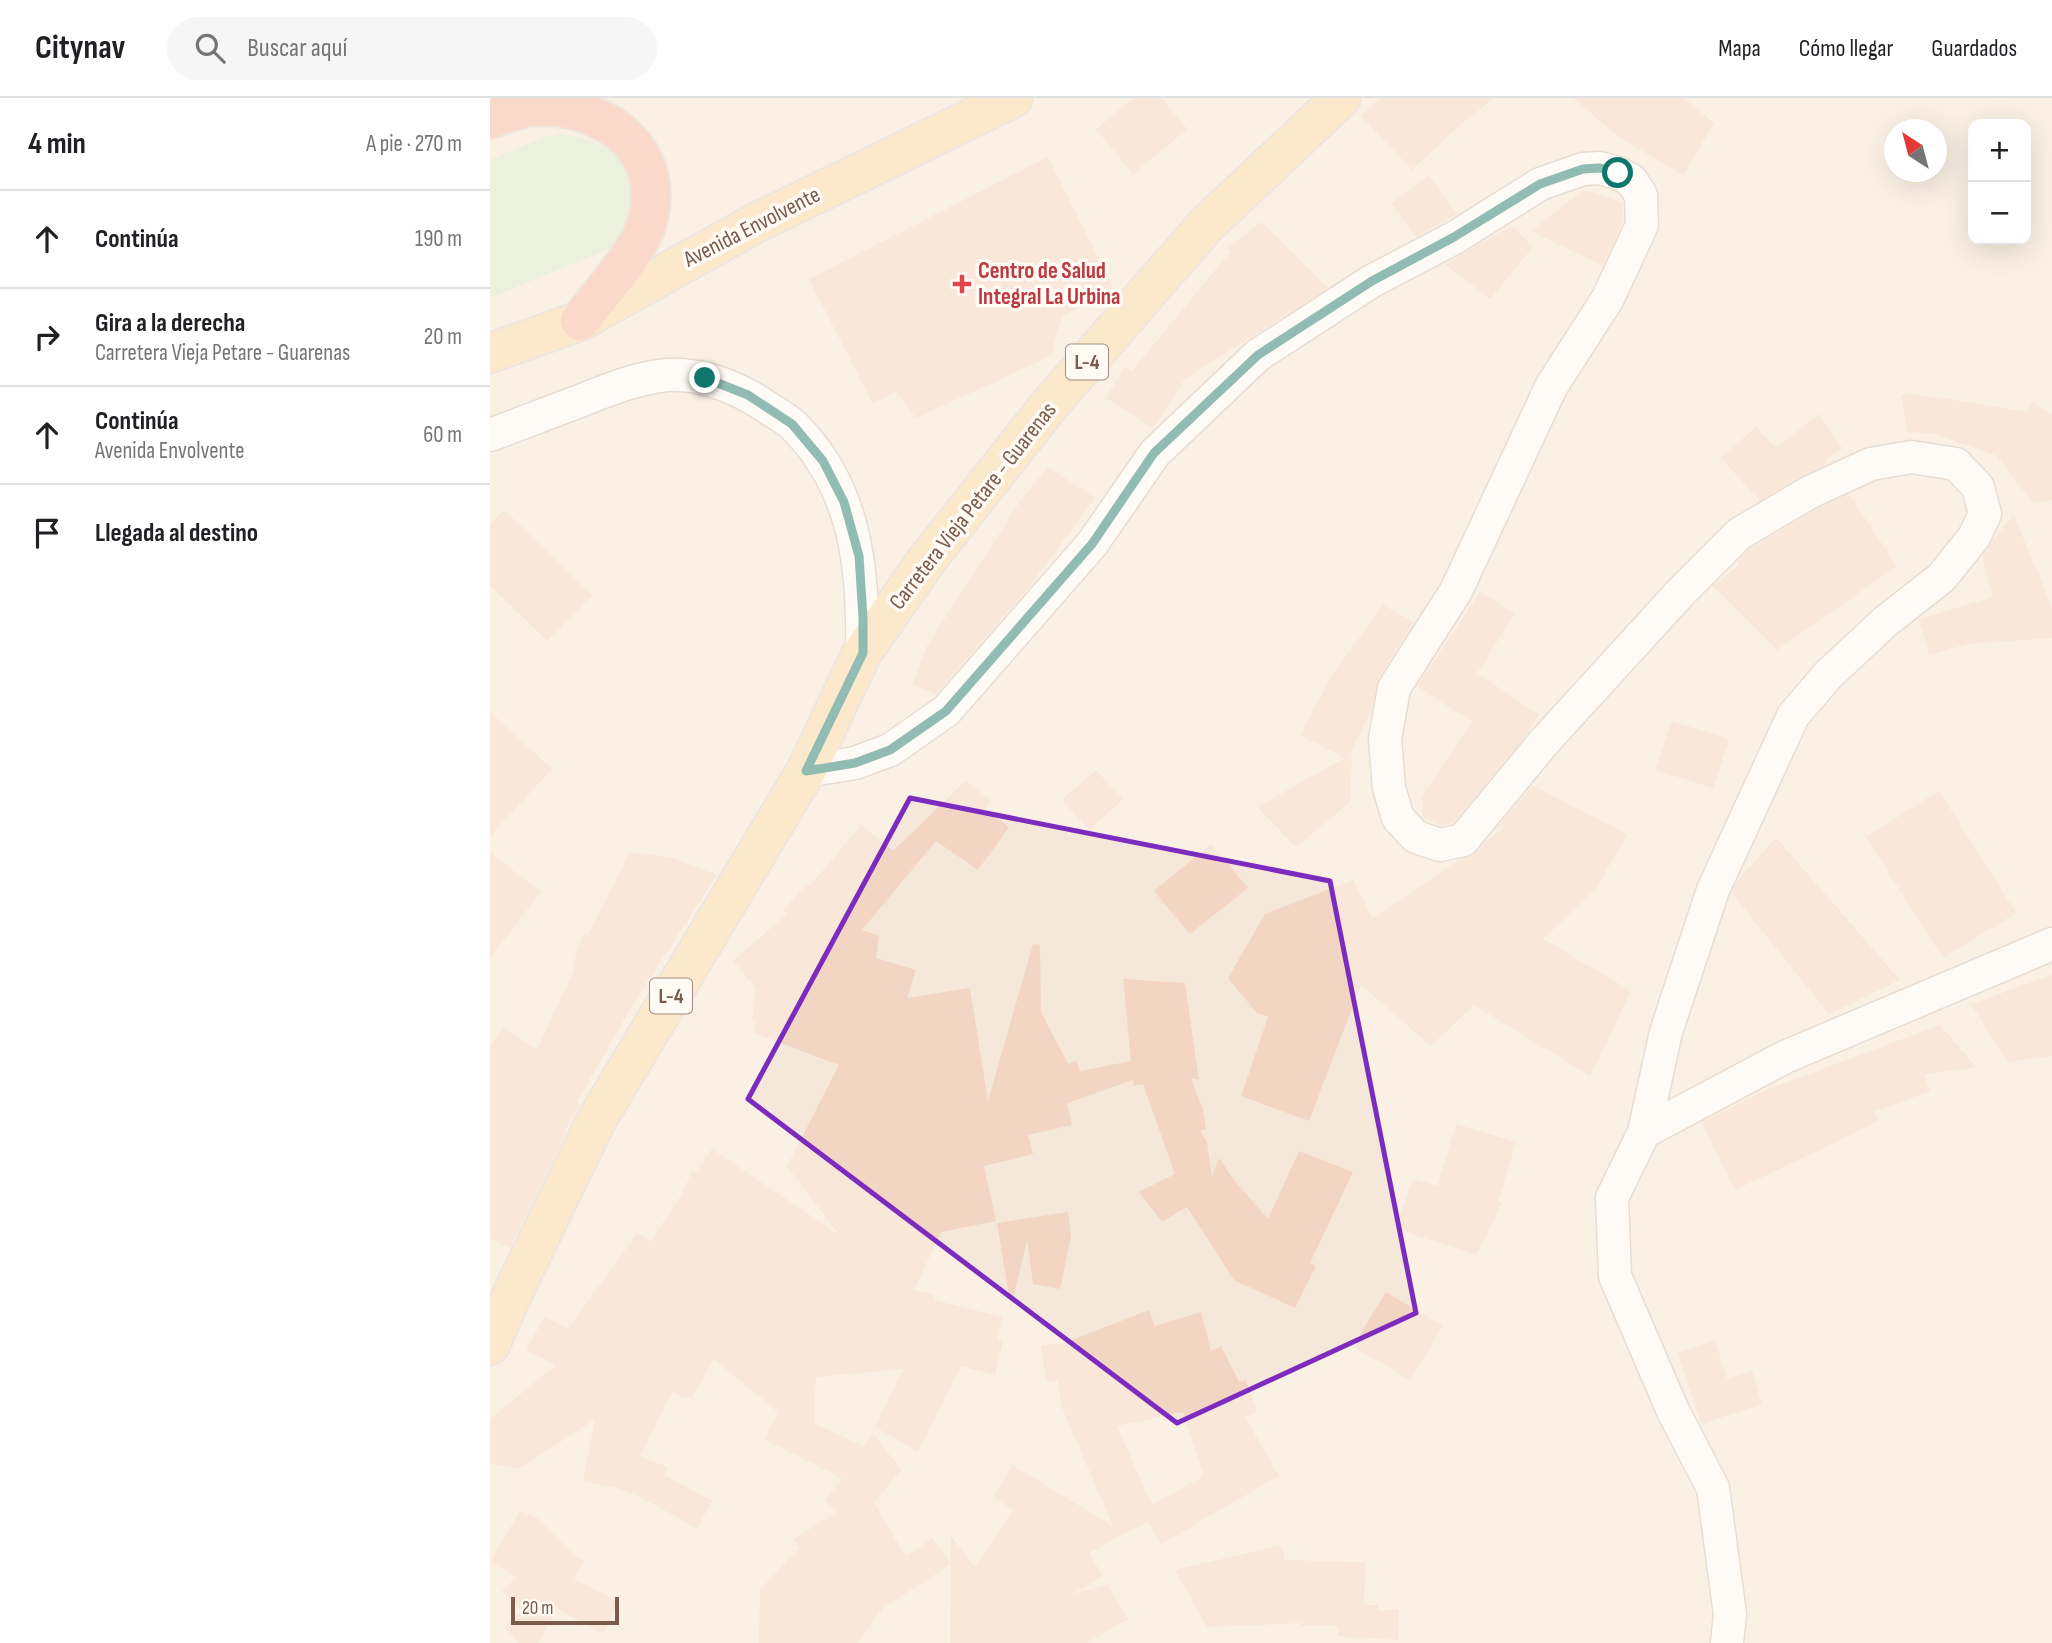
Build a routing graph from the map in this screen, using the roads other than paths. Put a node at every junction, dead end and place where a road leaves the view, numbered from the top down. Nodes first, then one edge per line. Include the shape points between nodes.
1 (500, 98) edge
2 (1013, 98) edge
3 (1341, 98) edge
4 (490, 103) edge
5 (490, 119) edge
6 (580, 321) junction
7 (490, 354) edge
8 (490, 435) edge
9 (863, 653) junction
10 (806, 771) junction
11 (2052, 944) edge
12 (1644, 1132) junction
13 (490, 1345) edge
14 (1727, 1643) edge

1 - 4 highway
2 - 6 main road, Avenida Envolvente via 754,223
3 - 9 main road, Carretera Vieja Petare - Guarenas / L-4 via 1206,225 1051,403 926,561
5 - 6 highway via 527,107 584,112 610,123 632,144 646,167 651,192 640,242
6 - 7 main road, Avenida Envolvente
8 - 9 street via 622,385 667,375 705,378 748,395 792,424 823,461 844,502 859,556
9 - 10 main road, Carretera Vieja Petare - Guarenas / L-4
10 - 12 street via 855,763 890,750 946,711 1092,544 1154,453 1258,355 1372,281 1540,184 1583,169 1618,173 1631,180 1641,195 1642,225 1608,298 1551,387 1456,591 1394,688 1385,739 1389,788 1398,818 1416,837 1440,845 1463,840 1544,742 1681,592 1739,534 1810,492 1871,464 1911,457 1956,464 1978,487 1985,514 1974,537 1941,578 1828,675 1793,716 1713,890 1666,1032
10 - 13 main road, Carretera Vieja Petare - Guarenas / L-4 via 596,1121
11 - 12 street via 1785,1057
12 - 14 street via 1612,1198 1615,1276 1673,1411 1713,1488 1730,1614

